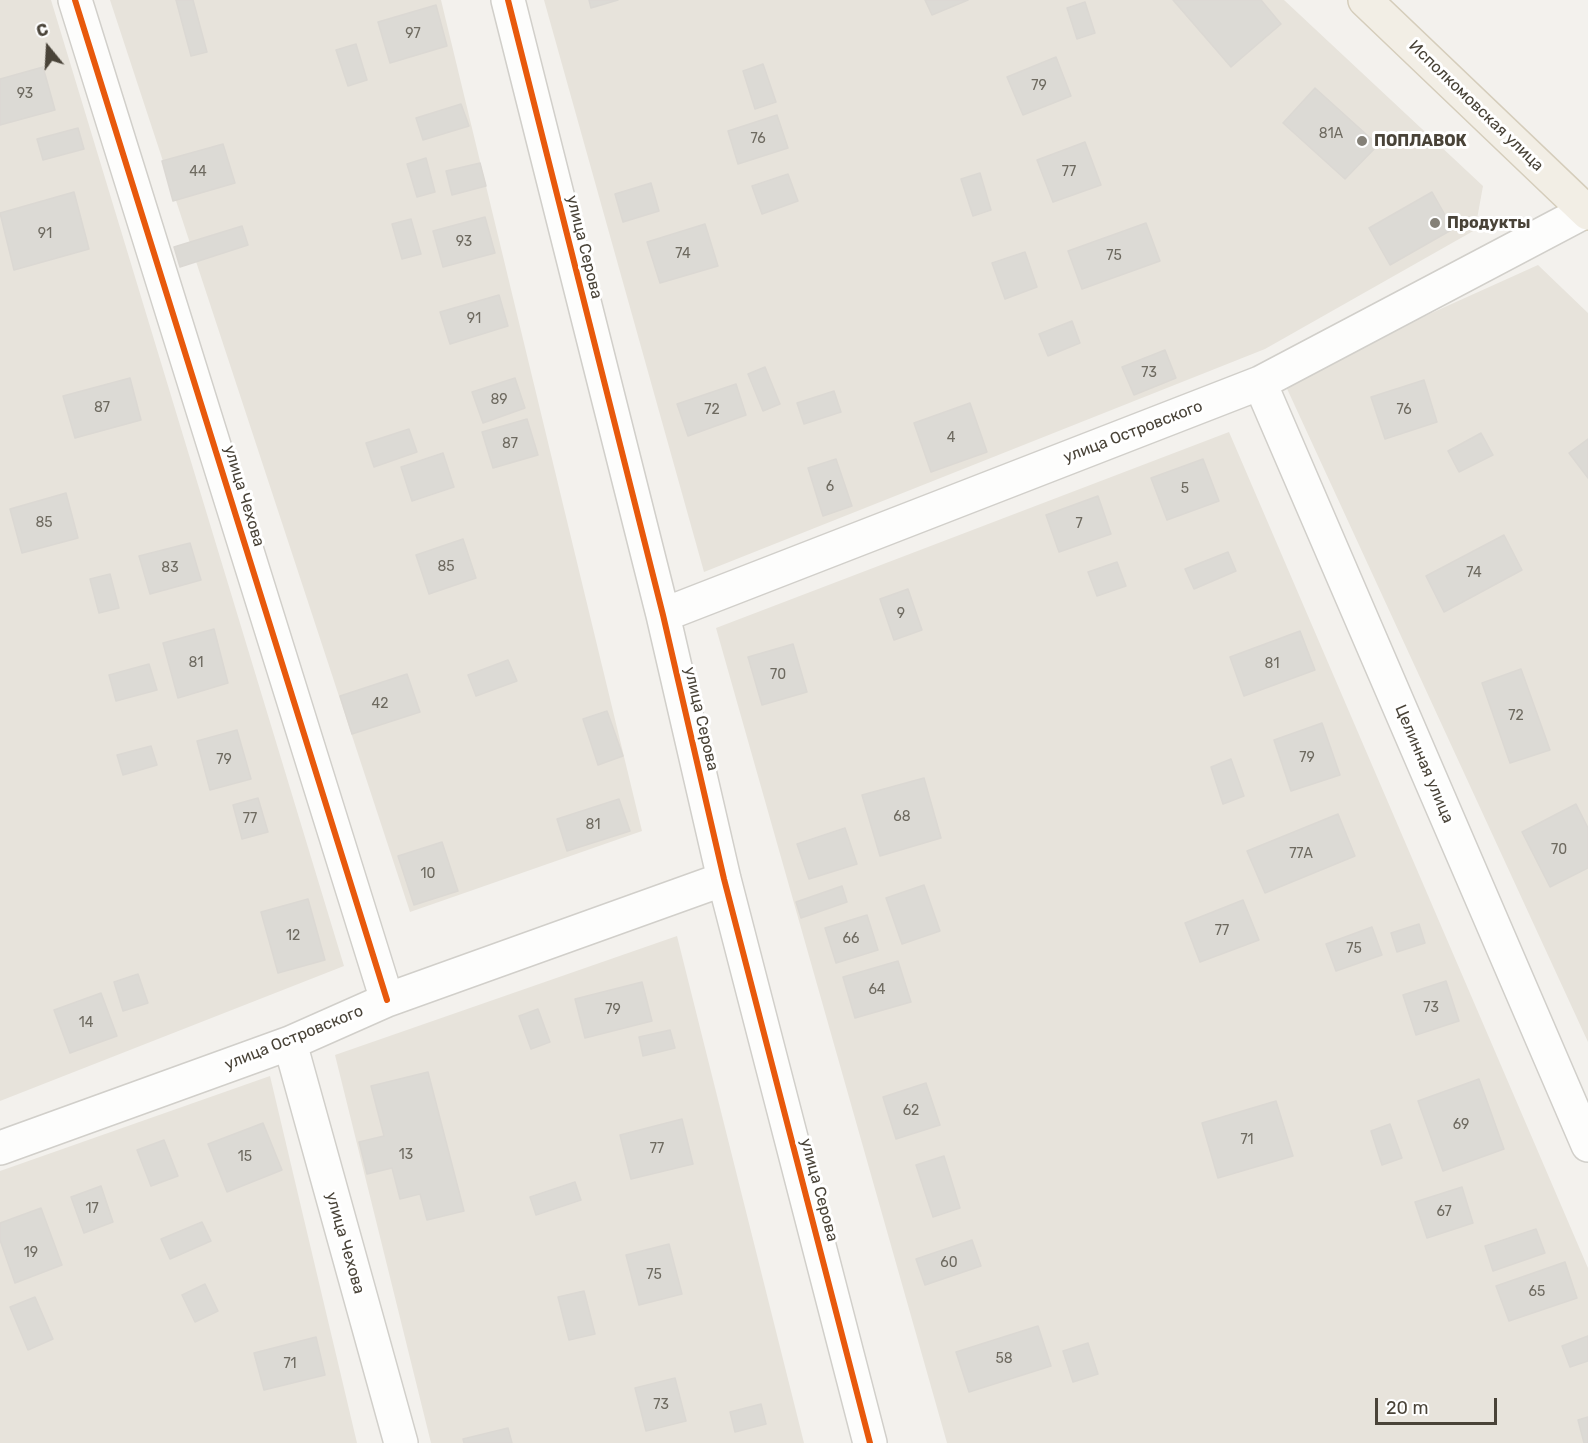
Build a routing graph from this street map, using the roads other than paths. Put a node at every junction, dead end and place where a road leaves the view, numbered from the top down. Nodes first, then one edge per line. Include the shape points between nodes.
1 (75, 0) edge
2 (508, 0) edge
3 (1365, 0) edge
4 (1587, 212) edge
5 (1260, 383) junction
6 (663, 615) junction
7 (724, 879) junction
8 (387, 1000) junction
9 (290, 1043) junction
10 (1588, 1145) edge
11 (0, 1148) edge
12 (401, 1443) edge
13 (870, 1443) edge

1 - 8 street, улица Чехова
2 - 6 street, улица Серова
3 - 4 main road, Исполкомовская улица
4 - 5 street, улица Островского
5 - 6 street, улица Островского
5 - 10 street, Целинная улица
6 - 7 street, улица Серова
7 - 8 street, улица Островского
7 - 13 street, улица Серова
8 - 9 street, улица Островского
9 - 11 street, улица Островского
9 - 12 street, улица Чехова

